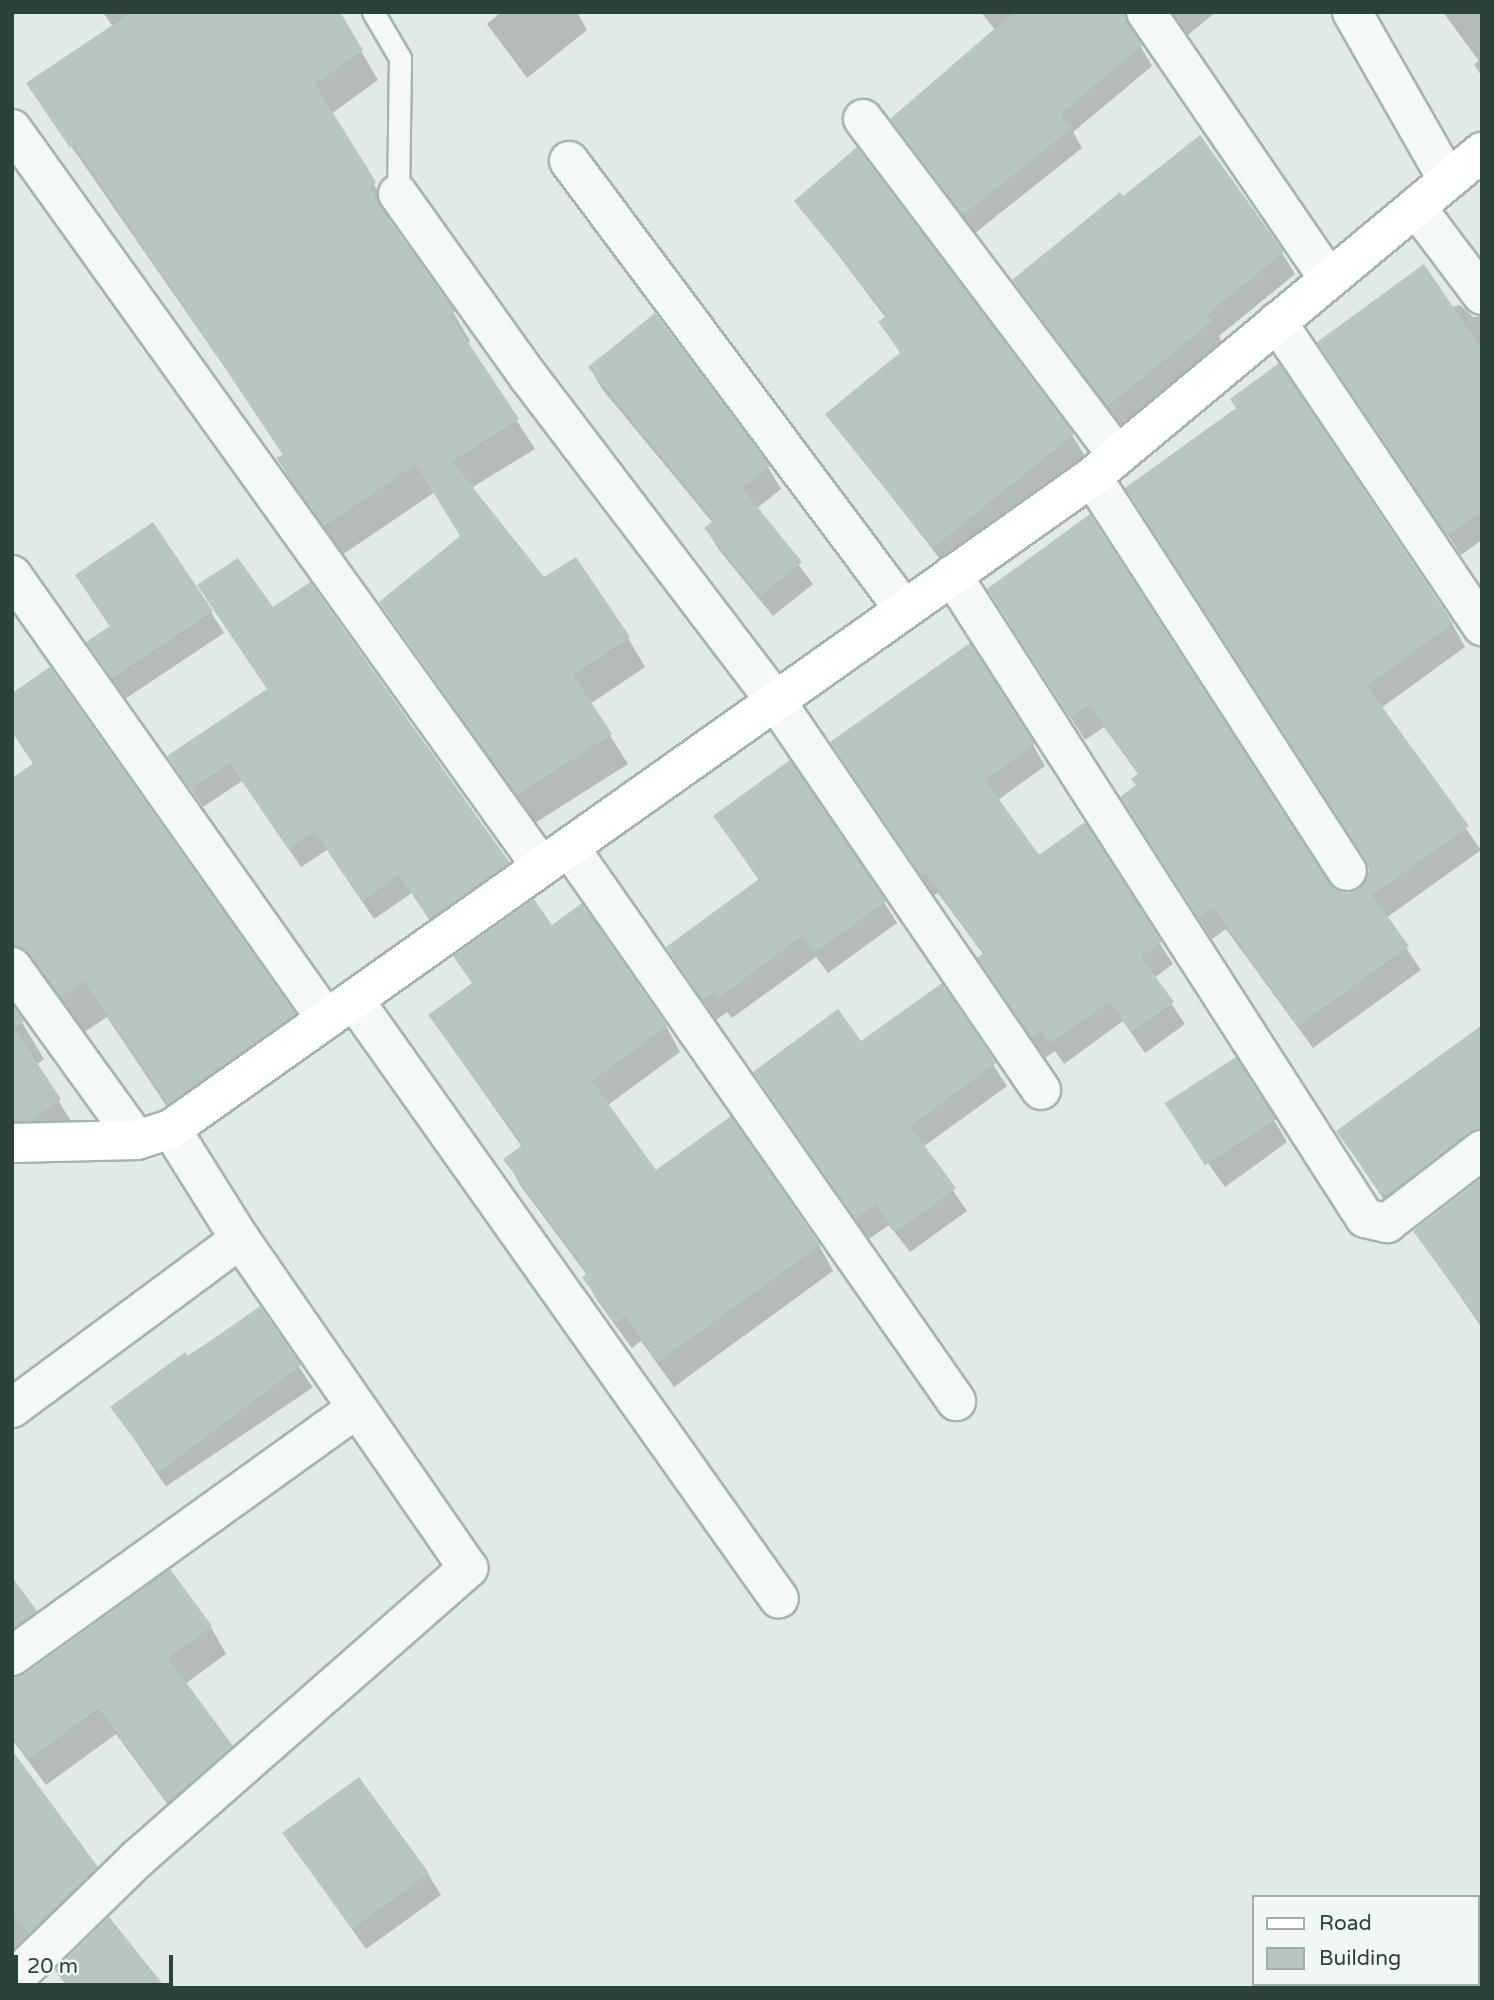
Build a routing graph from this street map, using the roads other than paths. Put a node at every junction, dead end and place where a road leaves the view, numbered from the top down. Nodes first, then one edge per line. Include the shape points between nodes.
1 (373, 12) edge
2 (1146, 12) edge
3 (1352, 12) edge
4 (863, 119) dead end
5 (12, 129) edge
6 (1482, 152) edge
7 (569, 161) dead end
8 (1448, 180) junction
9 (398, 194) joint
10 (1416, 207) junction
11 (1329, 279) junction
12 (1482, 295) edge
13 (1277, 322) junction
14 (1105, 466) junction
15 (12, 575) edge
16 (952, 575) junction
17 (904, 609) junction
18 (1482, 626) edge
19 (775, 700) junction
20 (555, 857) junction
21 (1347, 871) dead end
22 (12, 967) edge
23 (340, 1010) junction
24 (1041, 1090) dead end
25 (154, 1135) junction
26 (12, 1143) edge
27 (1482, 1150) edge
28 (240, 1240) junction
29 (957, 1401) dead end
30 (12, 1408) edge
31 (357, 1408) junction
32 (779, 1599) dead end
33 (12, 1657) edge
34 (12, 1981) edge

1 - 9 lane via 400,58
2 - 11 street
3 - 8 street
4 - 14 street
5 - 20 street
6 - 8 street
7 - 17 street
8 - 10 street
9 - 19 street via 528,376
10 - 11 street
10 - 12 street
11 - 13 street
13 - 14 street
13 - 18 street
14 - 16 street
14 - 21 street
15 - 23 street
16 - 17 street
16 - 27 street via 1365,1218 1387,1223
17 - 19 street
19 - 20 street
19 - 24 street
20 - 23 street
20 - 29 street
22 - 25 street
23 - 25 street
23 - 32 street
25 - 26 street
25 - 28 street
28 - 30 street
28 - 31 street
31 - 33 street
31 - 34 street via 468,1568 137,1859

